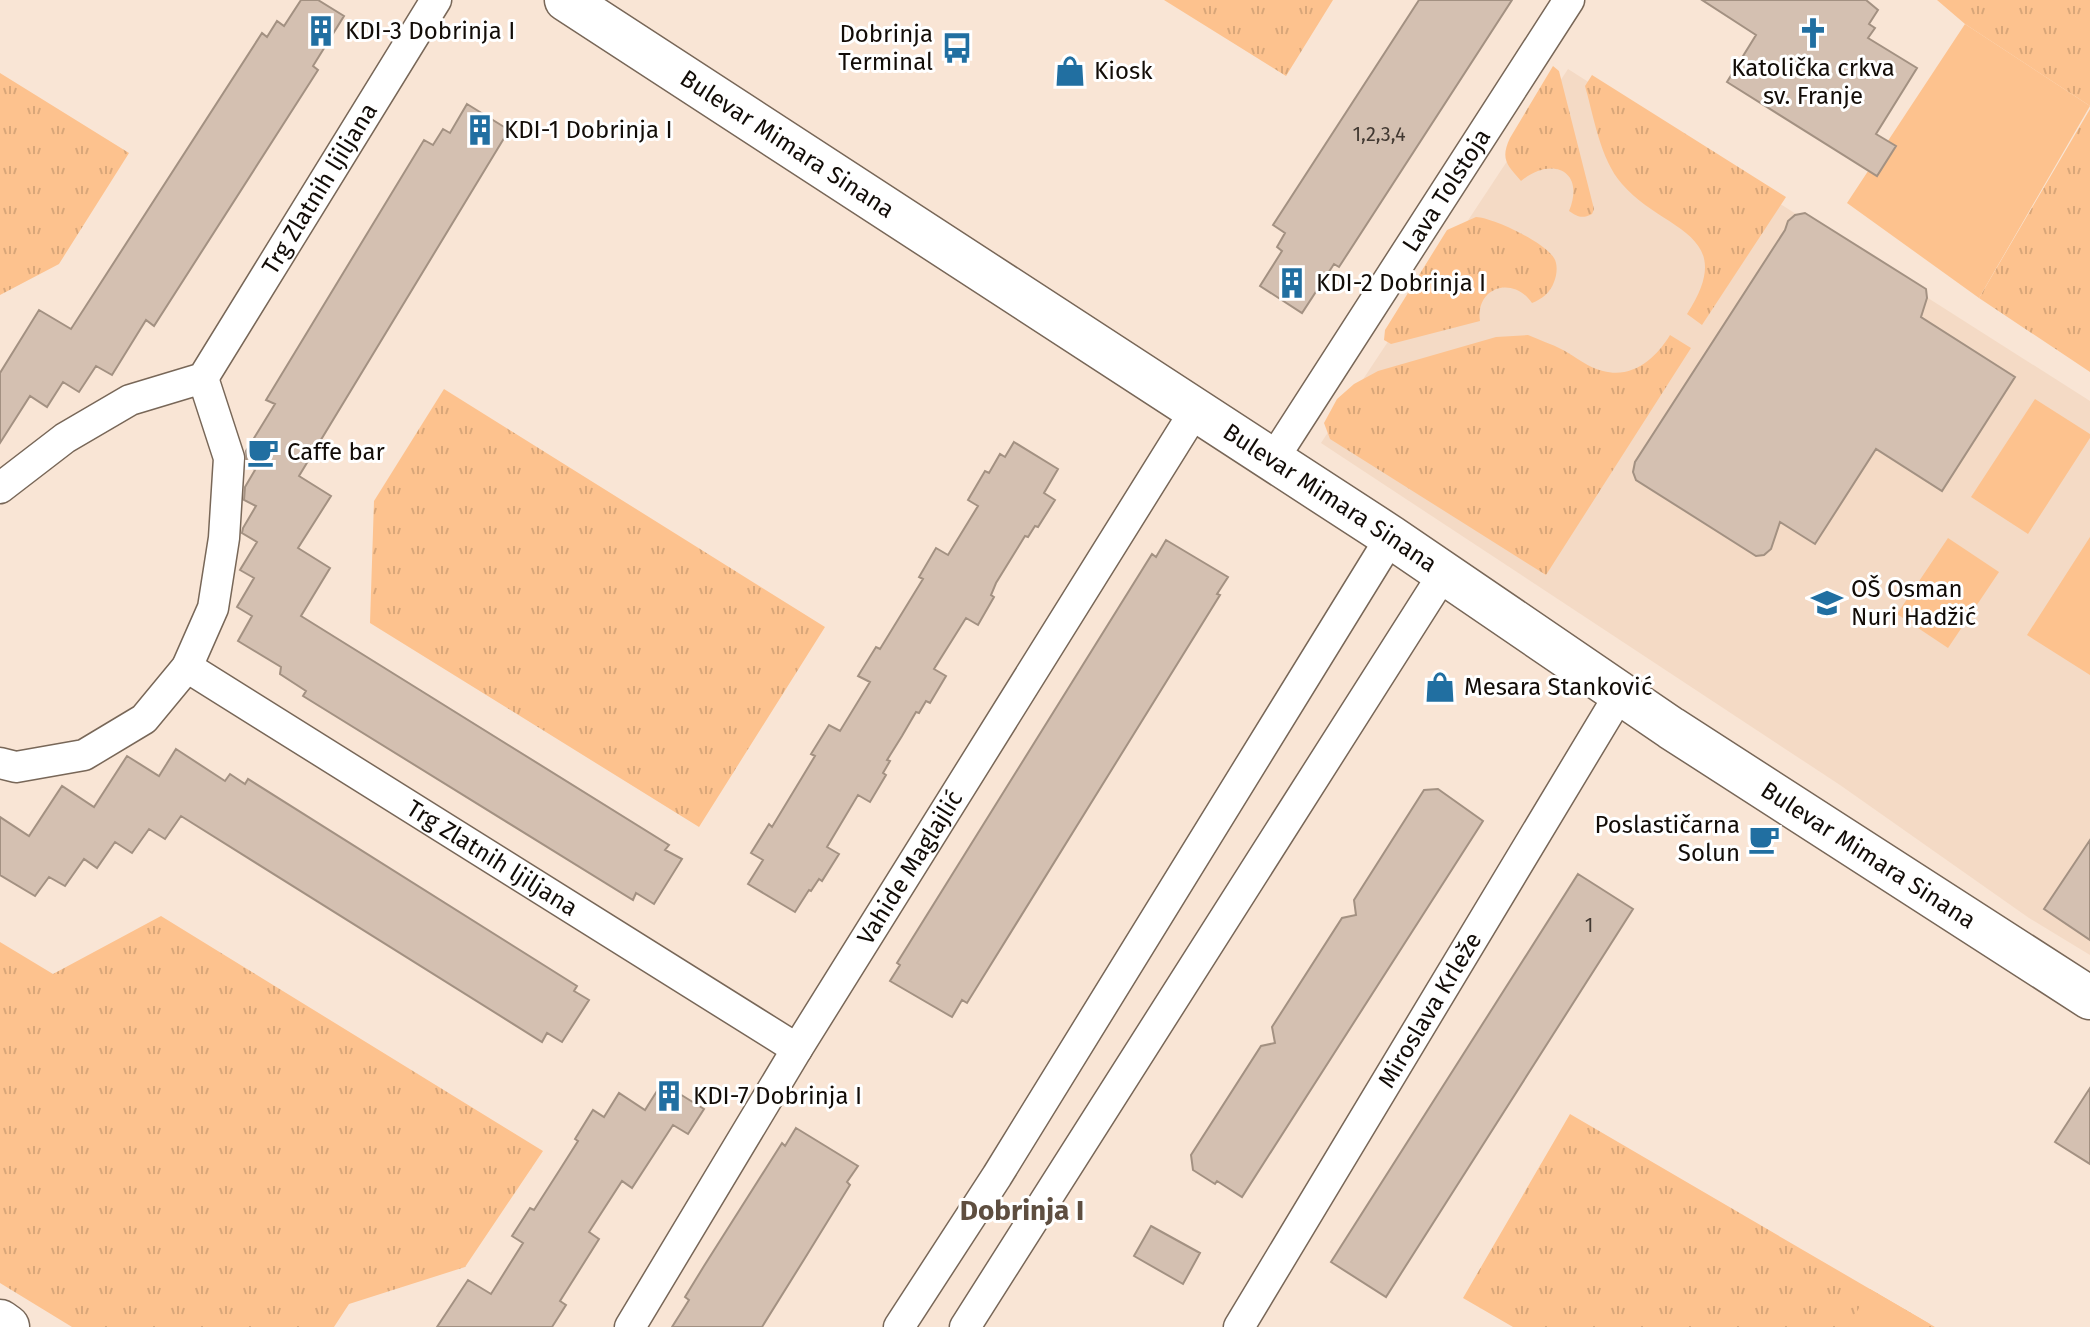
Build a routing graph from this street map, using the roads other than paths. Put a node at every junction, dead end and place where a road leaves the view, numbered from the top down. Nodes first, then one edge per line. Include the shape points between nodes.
1 (436, 0) edge
2 (566, 0) edge
3 (1569, 0) edge
4 (203, 378) junction
5 (1195, 411) junction
6 (1272, 461) junction
7 (0, 488) edge
8 (1391, 537) junction
9 (1444, 573) junction
10 (187, 667) junction
11 (1620, 694) junction
12 (0, 763) edge
13 (2090, 998) edge
14 (797, 1049) junction
15 (0, 1322) edge
16 (1240, 1326) edge
17 (7, 1327) edge
18 (630, 1327) edge
19 (899, 1327) edge
20 (965, 1327) edge

1 - 4 street, Trg Zlatnih ljiljana
2 - 5 street, Bulevar Mimara Sinana
3 - 6 street, Lava Tolstoja
4 - 7 street via 130,400 65,438
4 - 10 street via 229,458 213,608
5 - 6 street, Bulevar Mimara Sinana
5 - 14 street, Vahide Maglajlić
6 - 8 street, Bulevar Mimara Sinana
8 - 9 street, Bulevar Mimara Sinana
8 - 19 street
9 - 11 street, Bulevar Mimara Sinana
9 - 20 street
10 - 12 street via 144,719 84,755 16,767
10 - 14 street, Trg Zlatnih ljiljana
11 - 13 street, Bulevar Mimara Sinana
11 - 16 street, Miroslava Krleže
14 - 18 street, Vahide Maglajlić
15 - 17 main road

